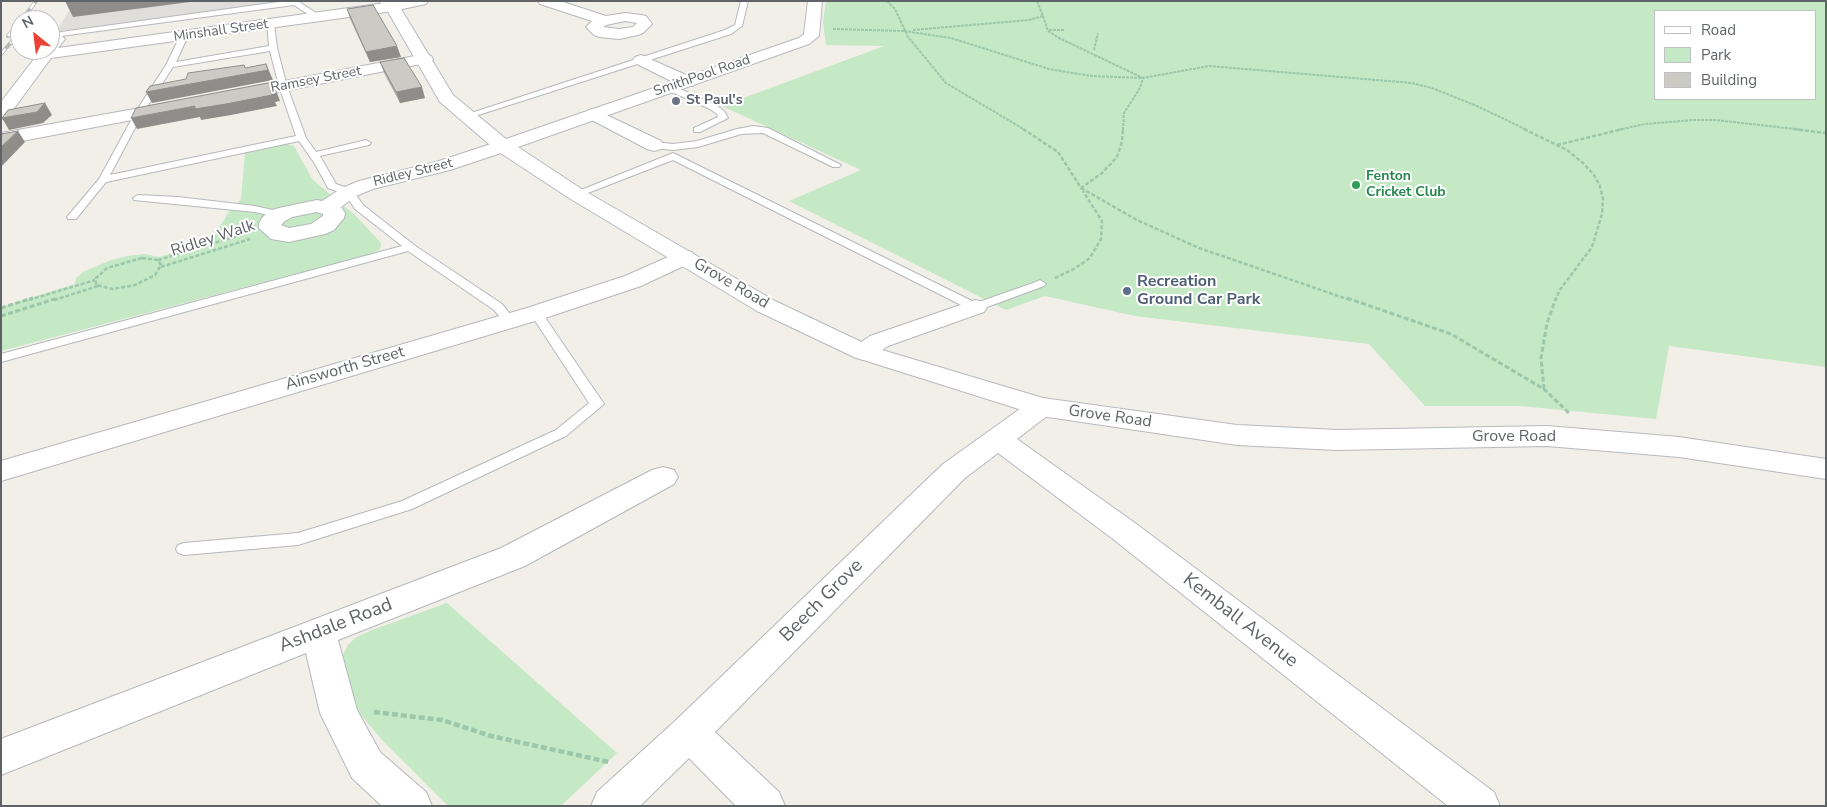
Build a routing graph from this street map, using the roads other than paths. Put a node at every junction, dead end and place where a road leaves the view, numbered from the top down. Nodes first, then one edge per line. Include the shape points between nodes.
1 (421, 1) edge
2 (545, 1) edge
3 (745, 1) edge
4 (816, 1) edge
5 (292, 2) edge
6 (390, 4) edge
7 (318, 17) junction
8 (604, 20) dead end
9 (270, 24) junction
10 (61, 34) edge
11 (184, 36) junction
12 (273, 48) junction
13 (60, 52) edge
14 (425, 59) junction
15 (43, 60) edge
16 (640, 60) junction
17 (170, 65) junction
18 (687, 82) junction
19 (283, 86) junction
20 (670, 88) junction
21 (225, 97) edge
22 (187, 104) edge
23 (139, 113) junction
24 (1, 114) edge
25 (594, 114) junction
26 (466, 116) junction
27 (697, 130) dead end
28 (301, 138) junction
29 (1, 139) edge
30 (366, 143) dead end
31 (654, 145) joint
32 (503, 146) junction
33 (314, 155) junction
34 (836, 165) dead end
35 (104, 180) junction
36 (349, 192) junction
37 (576, 194) junction
38 (138, 198) dead end
39 (72, 217) dead end
40 (274, 224) joint
41 (410, 247) junction
42 (684, 257) junction
43 (1040, 284) road end
44 (975, 307) junction
45 (536, 313) junction
46 (509, 320) junction
47 (863, 352) junction
48 (1, 358) edge
49 (1042, 407) junction
50 (999, 440) junction
51 (1826, 469) edge
52 (1, 471) edge
53 (663, 477) dead end
54 (184, 549) dead end
55 (319, 634) junction
56 (688, 733) junction
57 (1, 756) edge
58 (412, 806) edge
59 (611, 806) edge
60 (765, 806) edge
61 (1480, 806) edge

1 - 6 street, Minshall Street
2 - 8 street
3 - 16 lane via 738,26 734,29
4 - 18 street, SmithPool Road via 811,36 804,41
5 - 7 lane
5 - 10 lane
6 - 7 street, Minshall Street
6 - 14 street, Grove Road
7 - 9 street, Minshall Street
9 - 11 street, Minshall Street
9 - 12 lane
11 - 13 street, Minshall Street
11 - 17 lane
12 - 17 lane
12 - 19 lane
14 - 19 street, Ramsey Street
14 - 26 street, Grove Road via 446,98
15 - 24 street
16 - 18 street
16 - 26 lane
17 - 23 lane
18 - 20 street, SmithPool Road
19 - 21 street, Ramsey Street
19 - 28 lane
20 - 25 street, SmithPool Road
20 - 27 lane via 721,113 723,118
22 - 23 street
23 - 29 street
23 - 35 lane
25 - 31 street
25 - 32 street, SmithPool Road
26 - 32 street, Grove Road
28 - 33 lane
28 - 35 lane
30 - 33 lane
31 - 34 lane via 698,144 740,131 766,130
32 - 36 street, Ridley Street
32 - 37 street, Grove Road
33 - 36 lane via 332,186
35 - 39 lane
36 - 40 street, Ridley Street via 326,207 307,206
36 - 41 lane via 359,207
37 - 42 street, Grove Road
37 - 44 lane via 673,156
38 - 40 lane via 245,208
41 - 46 lane via 498,307
41 - 48 lane
42 - 45 street, Ainsworth Street via 633,281
42 - 47 street, Grove Road via 766,306
43 - 44 lane
44 - 47 street via 879,341
45 - 46 street, Ainsworth Street
45 - 54 lane via 597,404 561,433 407,505 298,539
46 - 52 street, Ainsworth Street
47 - 49 street, Grove Road
49 - 50 street, Beech Grove
49 - 51 street, Grove Road via 1237,434 1337,440 1547,436 1679,447
50 - 56 street, Beech Grove via 954,471
50 - 61 street, Kemball Avenue via 1124,531
53 - 55 street, Ashdale Road via 513,557
55 - 57 street, Ashdale Road
55 - 58 street via 339,713 366,765
56 - 59 street, Beech Grove
56 - 60 street

